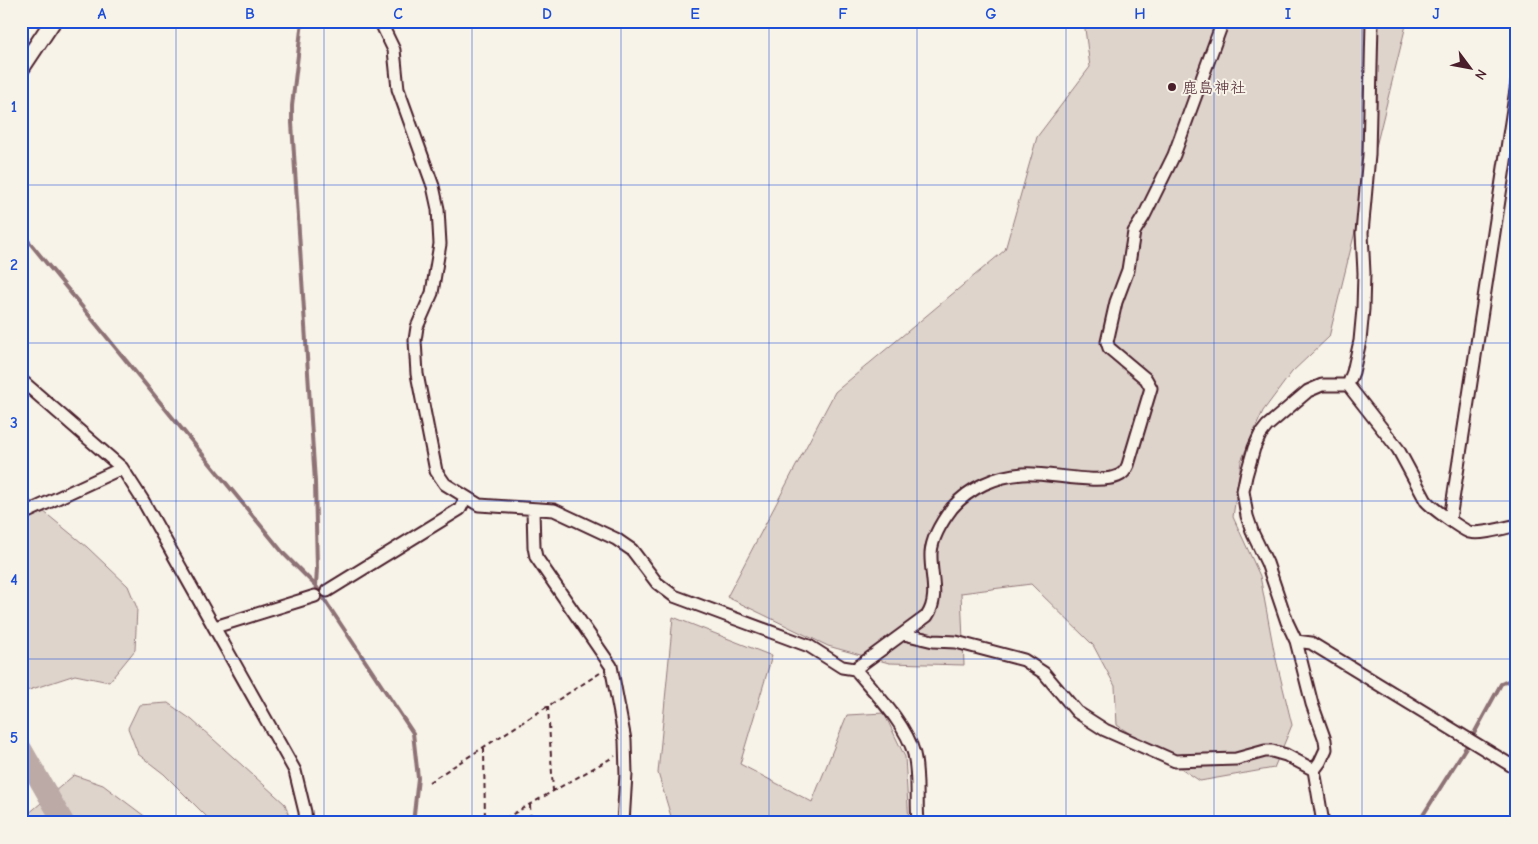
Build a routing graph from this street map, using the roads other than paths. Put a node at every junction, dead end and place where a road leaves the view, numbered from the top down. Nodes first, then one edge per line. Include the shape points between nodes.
1 (53, 21) edge
2 (380, 21) edge
3 (1223, 21) edge
4 (1372, 21) edge
5 (21, 69) edge
6 (1517, 83) edge
7 (21, 380) edge
8 (1348, 385) junction
9 (122, 468) junction
10 (466, 498) junction
11 (533, 509) junction
12 (21, 515) edge
13 (1450, 519) junction
14 (1517, 525) edge
15 (327, 591) dead end
16 (315, 596) dead end
17 (215, 627) junction
18 (904, 634) junction
19 (1296, 641) junction
20 (856, 669) junction
21 (1314, 770) junction
22 (1517, 770) edge
23 (306, 823) edge
24 (623, 823) edge
25 (918, 823) edge
26 (1323, 823) edge

1 - 5 street
2 - 10 street via 394,50 398,89 433,186 438,209 440,244 432,293 417,327 417,374 436,470 445,484
3 - 18 street via 1174,155 1134,232 1128,270 1116,302 1107,342 1109,348 1146,379 1151,388 1124,473 1098,479 1024,474 1006,476 968,493 952,508 937,532 931,552 932,610
4 - 8 street via 1369,155 1362,233 1363,310 1360,341
6 - 13 street
7 - 9 street
8 - 13 street via 1398,449 1426,501
8 - 19 street via 1322,385 1308,391 1267,426 1254,448 1246,476 1243,491 1247,516
9 - 12 street
9 - 17 street
10 - 11 street via 479,505
10 - 15 street via 460,509
11 - 20 street via 554,510 624,544 657,583 674,596 809,646 842,667
11 - 24 street via 536,557 611,666 625,750
13 - 14 street via 1468,532
16 - 17 street
17 - 23 street via 295,771
18 - 20 street
18 - 21 street via 933,641 956,642 1024,660 1044,673 1077,712 1105,730 1174,762 1236,759 1272,751
19 - 21 street via 1325,740 1326,749
19 - 22 street via 1311,642
20 - 25 street via 900,725 913,752
21 - 26 street

